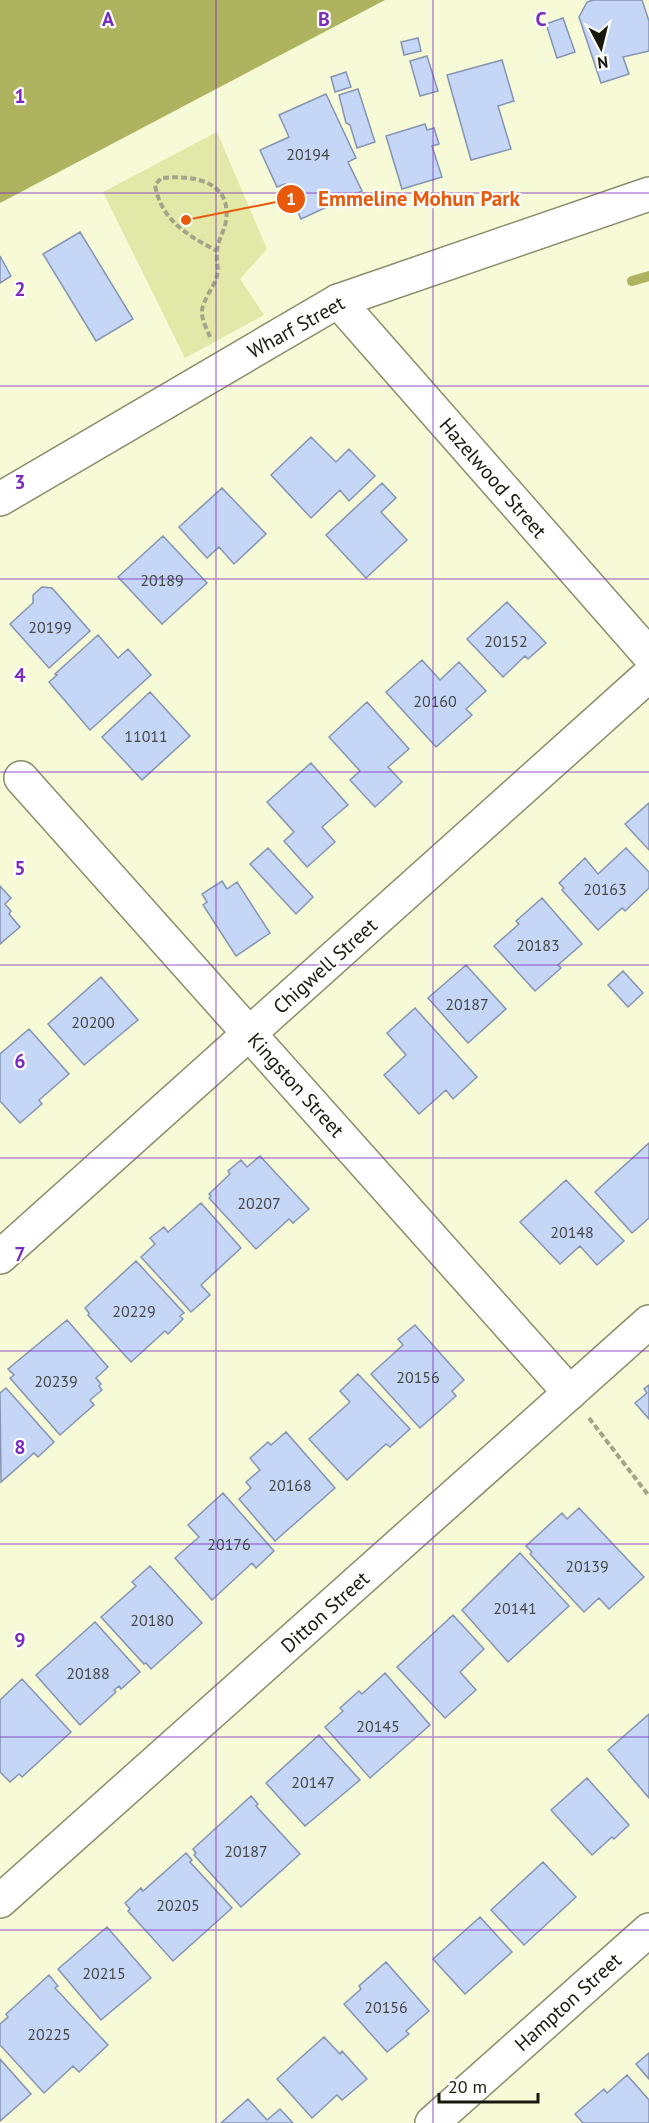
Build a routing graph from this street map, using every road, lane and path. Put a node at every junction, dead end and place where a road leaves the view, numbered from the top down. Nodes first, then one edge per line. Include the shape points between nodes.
1 (649, 194) edge
2 (217, 250) junction
3 (338, 301) junction
4 (224, 368) junction
5 (0, 499) edge
6 (649, 655) edge
7 (649, 675) edge
8 (21, 778) dead end
9 (250, 1033) junction
10 (0, 1257) edge
11 (649, 1322) edge
12 (570, 1393) junction
13 (649, 1496) edge
14 (0, 1901) edge
15 (649, 1930) edge
16 (432, 2123) edge

1 - 3 street, Wharf Street
2 - 2 path via 226,219 225,200 217,189 200,179 161,178 155,185 165,213 190,237
2 - 4 path via 217,275 202,310
3 - 4 street, Wharf Street
3 - 6 street, Hazelwood Street
4 - 5 street, Wharf Street
7 - 9 street, Chigwell Street
8 - 9 street, Kingston Street
9 - 10 street, Chigwell Street
9 - 12 street, Kingston Street
11 - 12 street, Ditton Street
12 - 13 path
12 - 14 street, Ditton Street
15 - 16 street, Hampton Street

